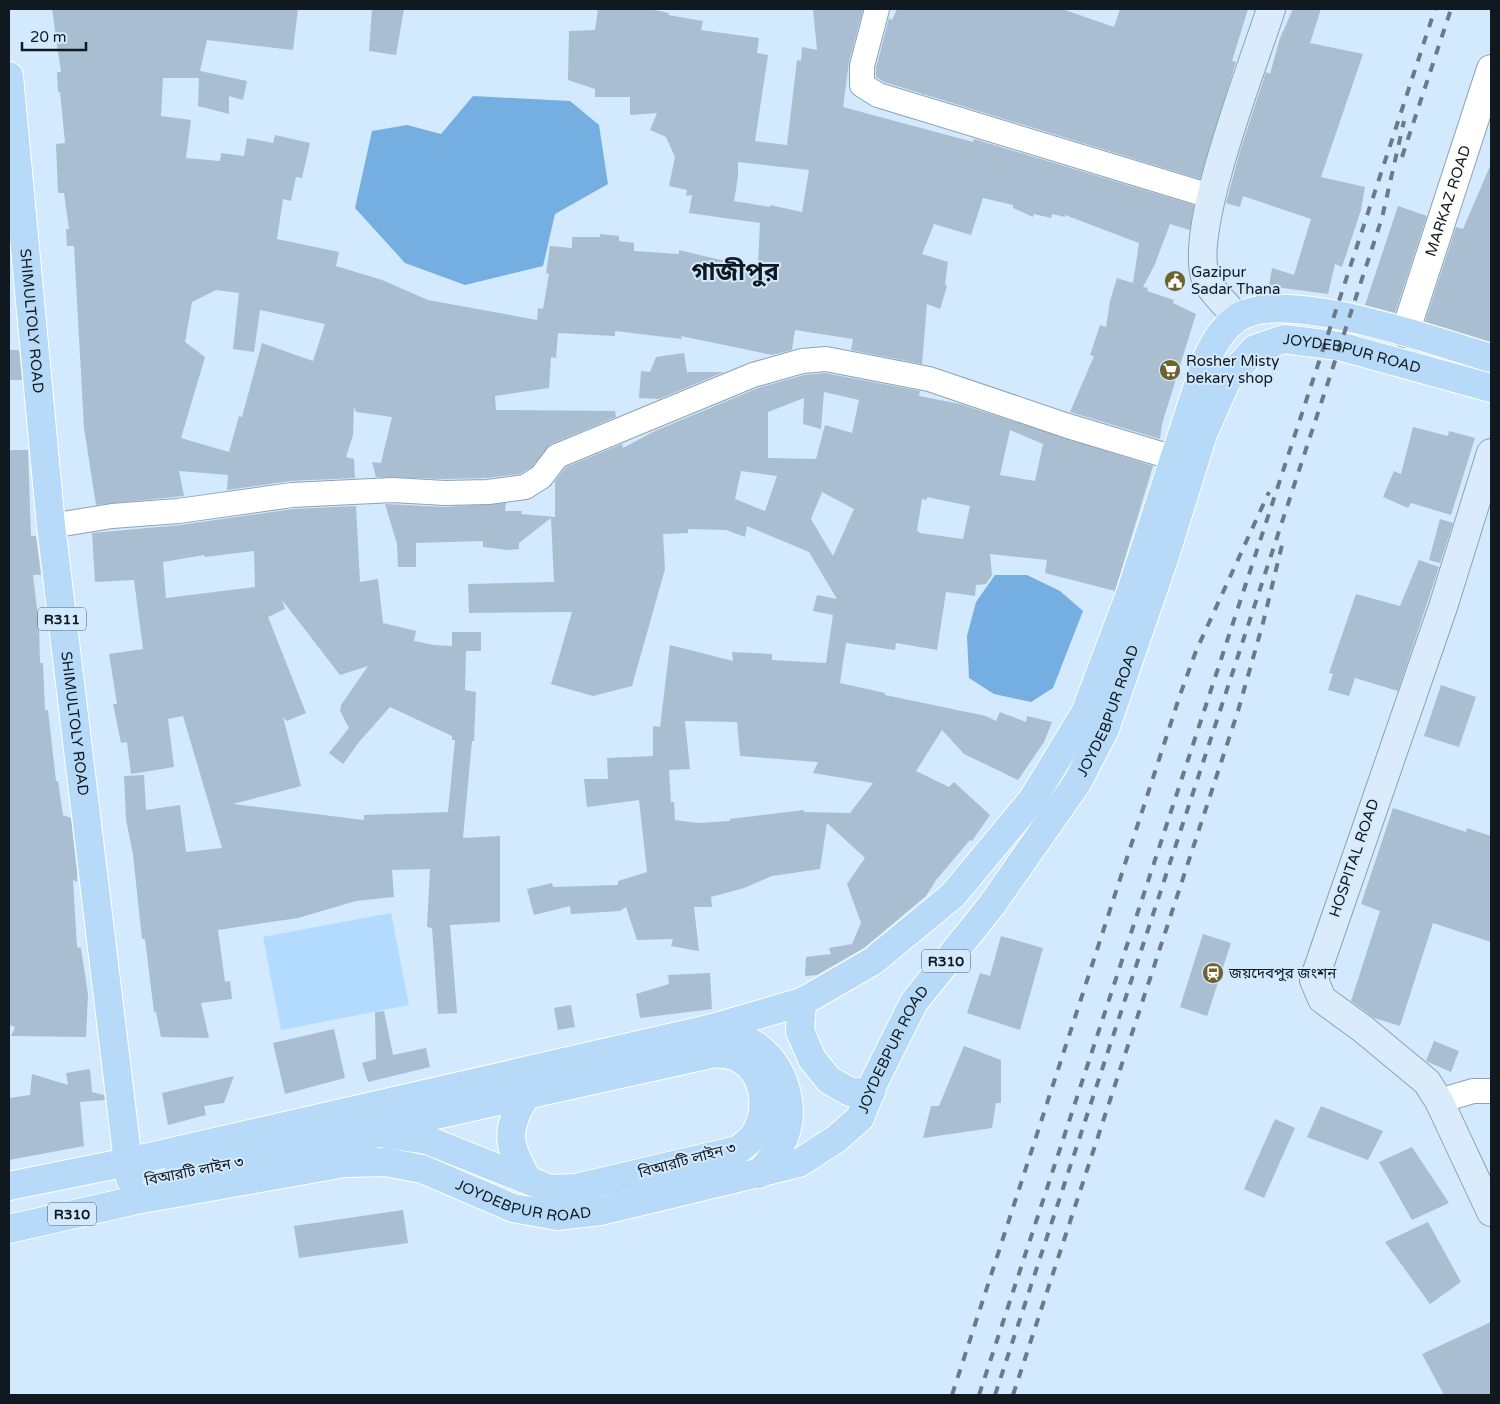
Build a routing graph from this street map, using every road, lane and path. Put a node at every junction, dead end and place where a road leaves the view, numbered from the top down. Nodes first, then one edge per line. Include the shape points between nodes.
1 (877, 9) edge
2 (1271, 9) edge
3 (1491, 69) edge
4 (9, 76) edge
5 (1210, 196) junction
6 (1237, 317) junction
7 (1405, 333) junction
8 (1491, 358) edge
9 (1491, 388) edge
10 (1491, 453) edge
11 (1174, 458) junction
12 (51, 526) junction
13 (802, 1002) junction
14 (713, 1028) junction
15 (1491, 1091) edge
16 (870, 1092) junction
17 (526, 1096) junction
18 (1440, 1101) junction
19 (379, 1133) junction
20 (759, 1174) junction
21 (528, 1180) junction
22 (132, 1182) junction
23 (9, 1186) edge
24 (9, 1210) edge
25 (1491, 1212) edge
26 (9, 1228) edge

1 - 5 street via 862,66 862,85 878,95
2 - 5 main road
3 - 7 street, MARKAZ ROAD
4 - 12 main road, SHIMULTOLY ROAD / R311
5 - 6 main road via 1203,248 1206,279
6 - 7 main road, JOYDEBPUR ROAD / R310 via 1261,310 1303,308 1334,313
6 - 11 main road, JOYDEBPUR ROAD / R310 via 1218,336 1207,358
7 - 8 main road, JOYDEBPUR ROAD / R310
9 - 16 main road, JOYDEBPUR ROAD / R310 via 1339,346 1284,338 1255,349 1227,380 1203,434 1164,559 1101,737 1077,783 1045,830 991,906 914,1002
10 - 18 main road, HOSPITAL ROAD via 1443,607 1314,980 1322,999 1427,1082
11 - 12 street via 929,379 826,359 802,361 753,376 557,456 541,477 524,487 488,492 394,490 292,495
11 - 13 main road, JOYDEBPUR ROAD / R310 via 1130,597 1085,714 1032,800 953,895 873,961
12 - 22 main road, SHIMULTOLY ROAD / R311
13 - 14 main road, JOYDEBPUR ROAD / R310
13 - 16 main road via 800,1031 812,1059 829,1080 850,1092
14 - 20 main road via 758,1046 772,1060 784,1081 789,1104 787,1129 780,1146
14 - 22 main road, JOYDEBPUR ROAD / R310
15 - 18 street via 1472,1091
16 - 20 main road, JOYDEBPUR ROAD / R310 via 860,1118 836,1139 799,1163
17 - 19 main road, বিআরটি লাইন ৩ via 422,1118
17 - 21 main road via 514,1114 509,1133 518,1163
17 - 21 main road, বিআরটি লাইন ৩ via 715,1053 734,1056 754,1068 763,1090 762,1114 752,1137 738,1150 576,1188 550,1189
18 - 25 main road, HOSPITAL ROAD
19 - 21 main road, বিআরটি লাইন ৩ via 427,1140
19 - 22 main road, বিআরটি লাইন ৩
20 - 22 main road, JOYDEBPUR ROAD / R310 via 601,1211 557,1216 513,1208 422,1169 386,1162
22 - 23 main road, R310
22 - 24 main road, বিআরটি লাইন ৩
22 - 26 main road, R310

